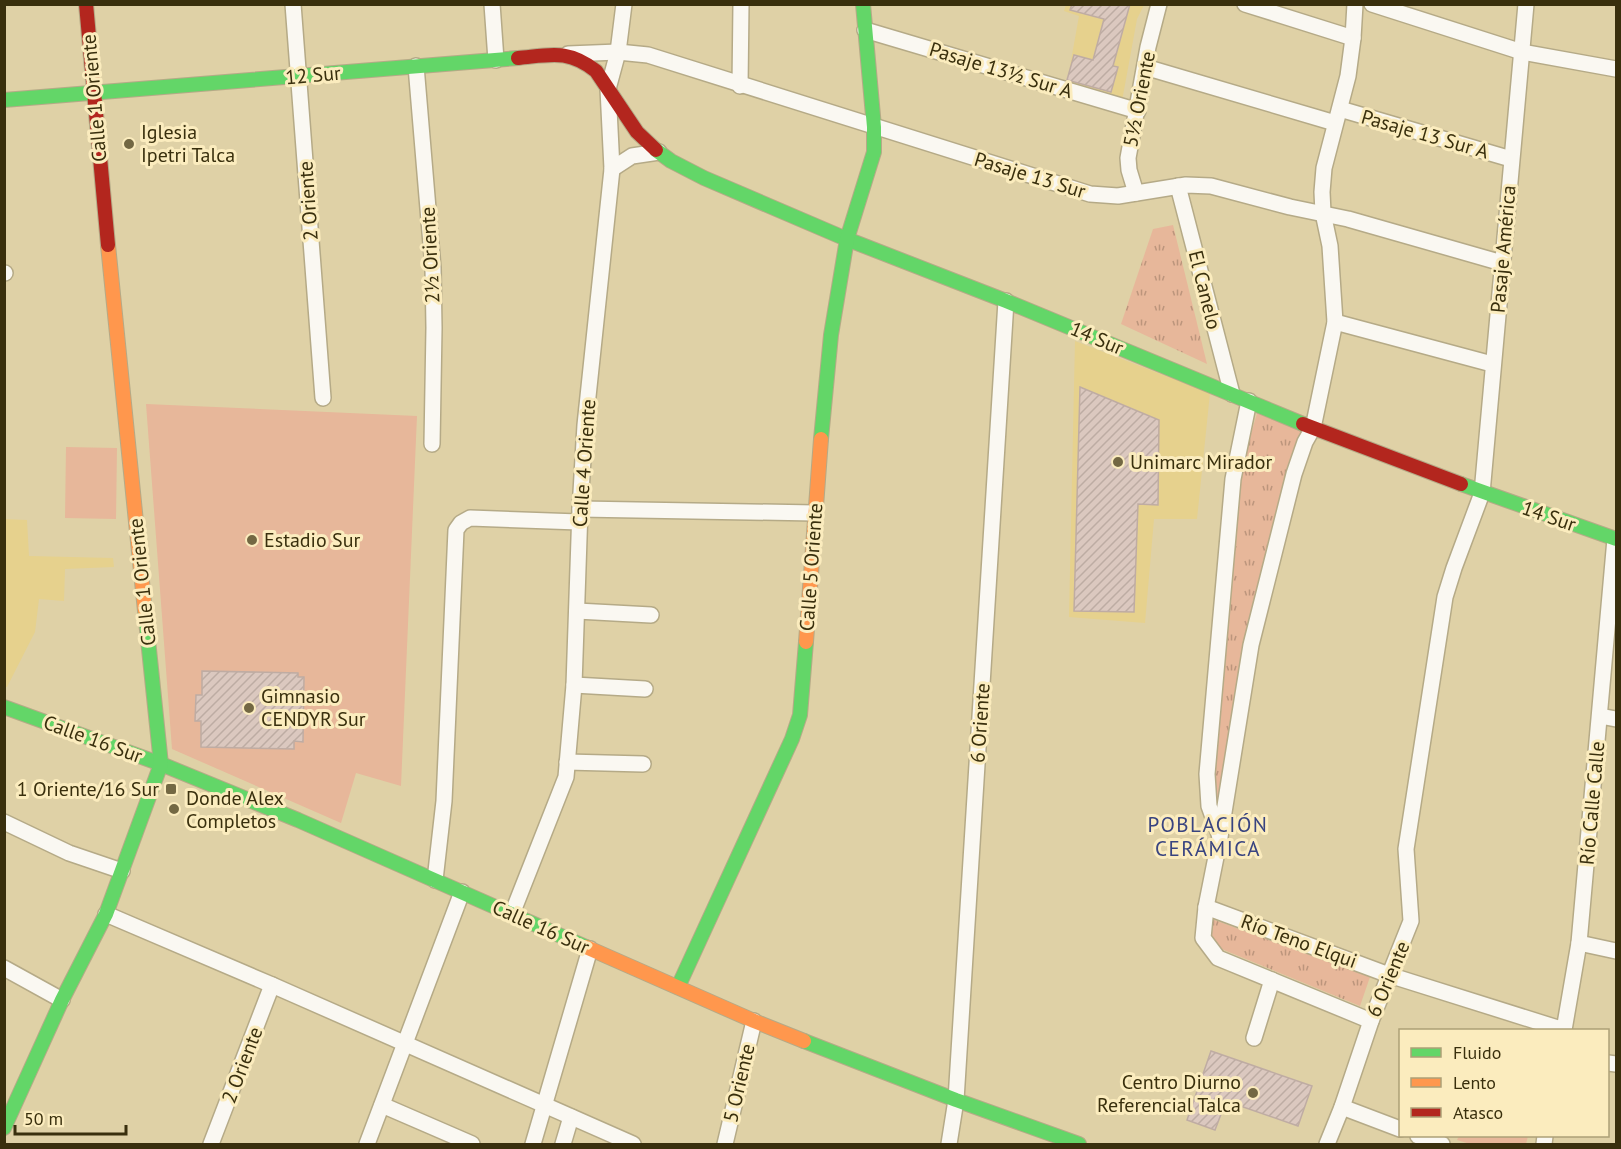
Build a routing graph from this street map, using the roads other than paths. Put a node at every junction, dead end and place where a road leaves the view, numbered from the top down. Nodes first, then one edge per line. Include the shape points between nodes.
1 (86, 4) edge
2 (293, 4) edge
3 (492, 4) edge
4 (624, 4) edge
5 (741, 4) edge
6 (863, 4) edge
7 (1160, 4) edge
8 (1245, 4) edge
9 (1354, 4) edge
10 (1372, 4) edge
11 (1526, 4) edge
12 (865, 30) junction
13 (1353, 38) junction
14 (618, 52) junction
15 (1522, 52) junction
16 (562, 54) junction
17 (496, 60) junction
18 (416, 66) junction
19 (1145, 67) junction
20 (1617, 69) edge
21 (299, 76) junction
22 (741, 86) junction
23 (608, 89) junction
24 (93, 93) junction
25 (4, 100) edge
26 (1138, 111) junction
27 (1337, 116) junction
28 (874, 128) junction
29 (659, 152) junction
30 (1511, 159) junction
31 (612, 170) junction
32 (1178, 186) junction
33 (1136, 193) junction
34 (1323, 213) junction
35 (847, 239) junction
36 (1502, 263) junction
37 (1006, 301) junction
38 (1335, 322) junction
39 (1492, 364) junction
40 (1232, 394) junction
41 (323, 398) dead end
42 (1249, 401) junction
43 (1313, 428) junction
44 (432, 444) dead end
45 (1482, 493) junction
46 (815, 513) junction
47 (579, 515) junction
48 (1616, 539) edge
49 (577, 611) junction
50 (651, 615) dead end
51 (574, 685) junction
52 (645, 689) dead end
53 (4, 707) edge
54 (1600, 716) junction
55 (1617, 719) edge
56 (567, 762) junction
57 (160, 764) junction
58 (643, 764) dead end
59 (4, 822) edge
60 (1220, 837) junction
61 (122, 871) junction
62 (435, 880) junction
63 (462, 892) junction
64 (1206, 907) junction
65 (106, 914) junction
66 (512, 914) junction
67 (1579, 943) junction
68 (591, 949) junction
69 (1617, 951) edge
70 (4, 968) edge
71 (1389, 975) junction
72 (1272, 980) junction
73 (272, 985) junction
74 (678, 987) junction
75 (62, 1000) junction
76 (754, 1021) junction
77 (1371, 1021) junction
78 (1561, 1029) edge
79 (1564, 1029) edge
80 (1254, 1038) dead end
81 (404, 1044) junction
82 (956, 1100) junction
83 (382, 1105) junction
84 (544, 1105) junction
85 (1342, 1107) junction
86 (8, 1110) edge
87 (571, 1117) junction
88 (4, 1128) edge
89 (1399, 1128) edge
90 (1421, 1137) edge
91 (212, 1144) edge
92 (367, 1144) edge
93 (472, 1144) edge
94 (533, 1144) edge
95 (563, 1144) edge
96 (633, 1144) edge
97 (725, 1144) edge
98 (949, 1144) edge
99 (1079, 1144) edge
100 (1327, 1144) edge
101 (1442, 1144) edge

1 - 24 main road, Calle 1 Oriente
2 - 21 street, 2 Oriente
3 - 17 street
4 - 14 street, Calle 4 Oriente
5 - 22 street
6 - 12 main road, Calle 5 Oriente
7 - 19 street, 5½ Oriente
8 - 13 street
9 - 13 street
10 - 15 street
11 - 15 street, Pasaje América
12 - 26 street, Pasaje 13½ Sur A
12 - 28 main road, Calle 5 Oriente
13 - 27 street
14 - 16 street, Pasaje 13 Sur
14 - 22 street, Pasaje 13 Sur via 648,55
14 - 23 street, Calle 4 Oriente
15 - 20 street
15 - 30 street, Pasaje América
16 - 17 main road, 12 Sur
16 - 23 main road, 12 Sur via 587,64
17 - 18 main road, 12 Sur
18 - 21 main road, 12 Sur
18 - 44 street, 2½ Oriente via 433,268
19 - 26 street, 5½ Oriente
19 - 27 street, Pasaje 13 Sur A
21 - 24 main road, 12 Sur
21 - 41 street, 2 Oriente
22 - 28 street, Pasaje 13 Sur
23 - 29 main road, 14 Sur via 637,132
23 - 31 street, Calle 4 Oriente
24 - 25 main road, 12 Sur
24 - 57 main road, Calle 1 Oriente
26 - 33 street, 5½ Oriente via 1128,158
27 - 30 street, Pasaje 13 Sur A
27 - 34 street via 1324,168
28 - 33 street, Pasaje 13 Sur via 1090,194
28 - 35 main road, Calle 5 Oriente via 871,166
29 - 31 street via 632,156
29 - 35 main road, 14 Sur via 704,178
30 - 36 street, Pasaje América
31 - 47 street, Calle 4 Oriente
32 - 33 street, Pasaje 13 Sur
32 - 34 street, Pasaje 13 Sur via 1223,188
32 - 40 street, El Canelo
34 - 36 street, Pasaje 13 Sur
34 - 38 street via 1330,246
35 - 37 main road, 14 Sur
35 - 46 main road, Calle 5 Oriente via 831,334
36 - 39 street, Pasaje América
37 - 40 main road, 14 Sur
37 - 82 street, 6 Oriente
38 - 39 street
38 - 43 street
39 - 45 street, Pasaje América
40 - 42 main road, 14 Sur
42 - 43 main road, 14 Sur
42 - 60 street via 1233,479 1208,774 1209,806
43 - 45 main road, 14 Sur
43 - 60 street via 1294,474 1251,645
45 - 48 main road, 14 Sur
45 - 71 street, 6 Oriente via 1445,597 1406,849 1411,921
46 - 47 street
46 - 74 main road, Calle 5 Oriente via 796,729
47 - 49 street, Calle 4 Oriente
47 - 62 street via 470,518 456,530 444,801
48 - 54 street, Río Calle Calle
49 - 50 street
49 - 51 street, Calle 4 Oriente
51 - 52 street
51 - 56 street, Calle 4 Oriente
53 - 57 main road, Calle 16 Sur
54 - 55 street
54 - 67 street, Río Calle Calle
56 - 58 street
56 - 66 street, Calle 4 Oriente via 566,777
57 - 61 main road, Calle 1 Oriente
57 - 62 main road, Calle 16 Sur
59 - 61 street via 69,853
60 - 64 street
61 - 65 main road, Calle 1 Oriente
62 - 63 main road, Calle 16 Sur
63 - 66 main road, Calle 16 Sur
63 - 81 street
64 - 71 street, Río Teno Elqui
64 - 72 street via 1203,938 1218,958
65 - 73 street
65 - 75 main road, Calle 1 Oriente
66 - 68 main road, Calle 16 Sur
67 - 69 street
67 - 79 street, Río Calle Calle
68 - 74 main road, Calle 16 Sur
68 - 84 street
70 - 75 street
71 - 77 street, 6 Oriente
71 - 78 street, Río Teno Elqui
72 - 77 street
72 - 80 street
73 - 81 street
73 - 91 street, 2 Oriente
74 - 76 main road, Calle 16 Sur
75 - 86 main road, Calle 1 Oriente
76 - 82 main road, Calle 16 Sur
76 - 97 street, 5 Oriente
77 - 85 street, 6 Oriente
81 - 83 street
81 - 84 street
82 - 98 street, 6 Oriente
82 - 99 main road, Calle 16 Sur
83 - 92 street
83 - 93 street
84 - 87 street
84 - 94 street
85 - 89 street
85 - 100 street, 6 Oriente
86 - 88 main road, Calle 1 Oriente
87 - 95 street
87 - 96 street
90 - 101 street

